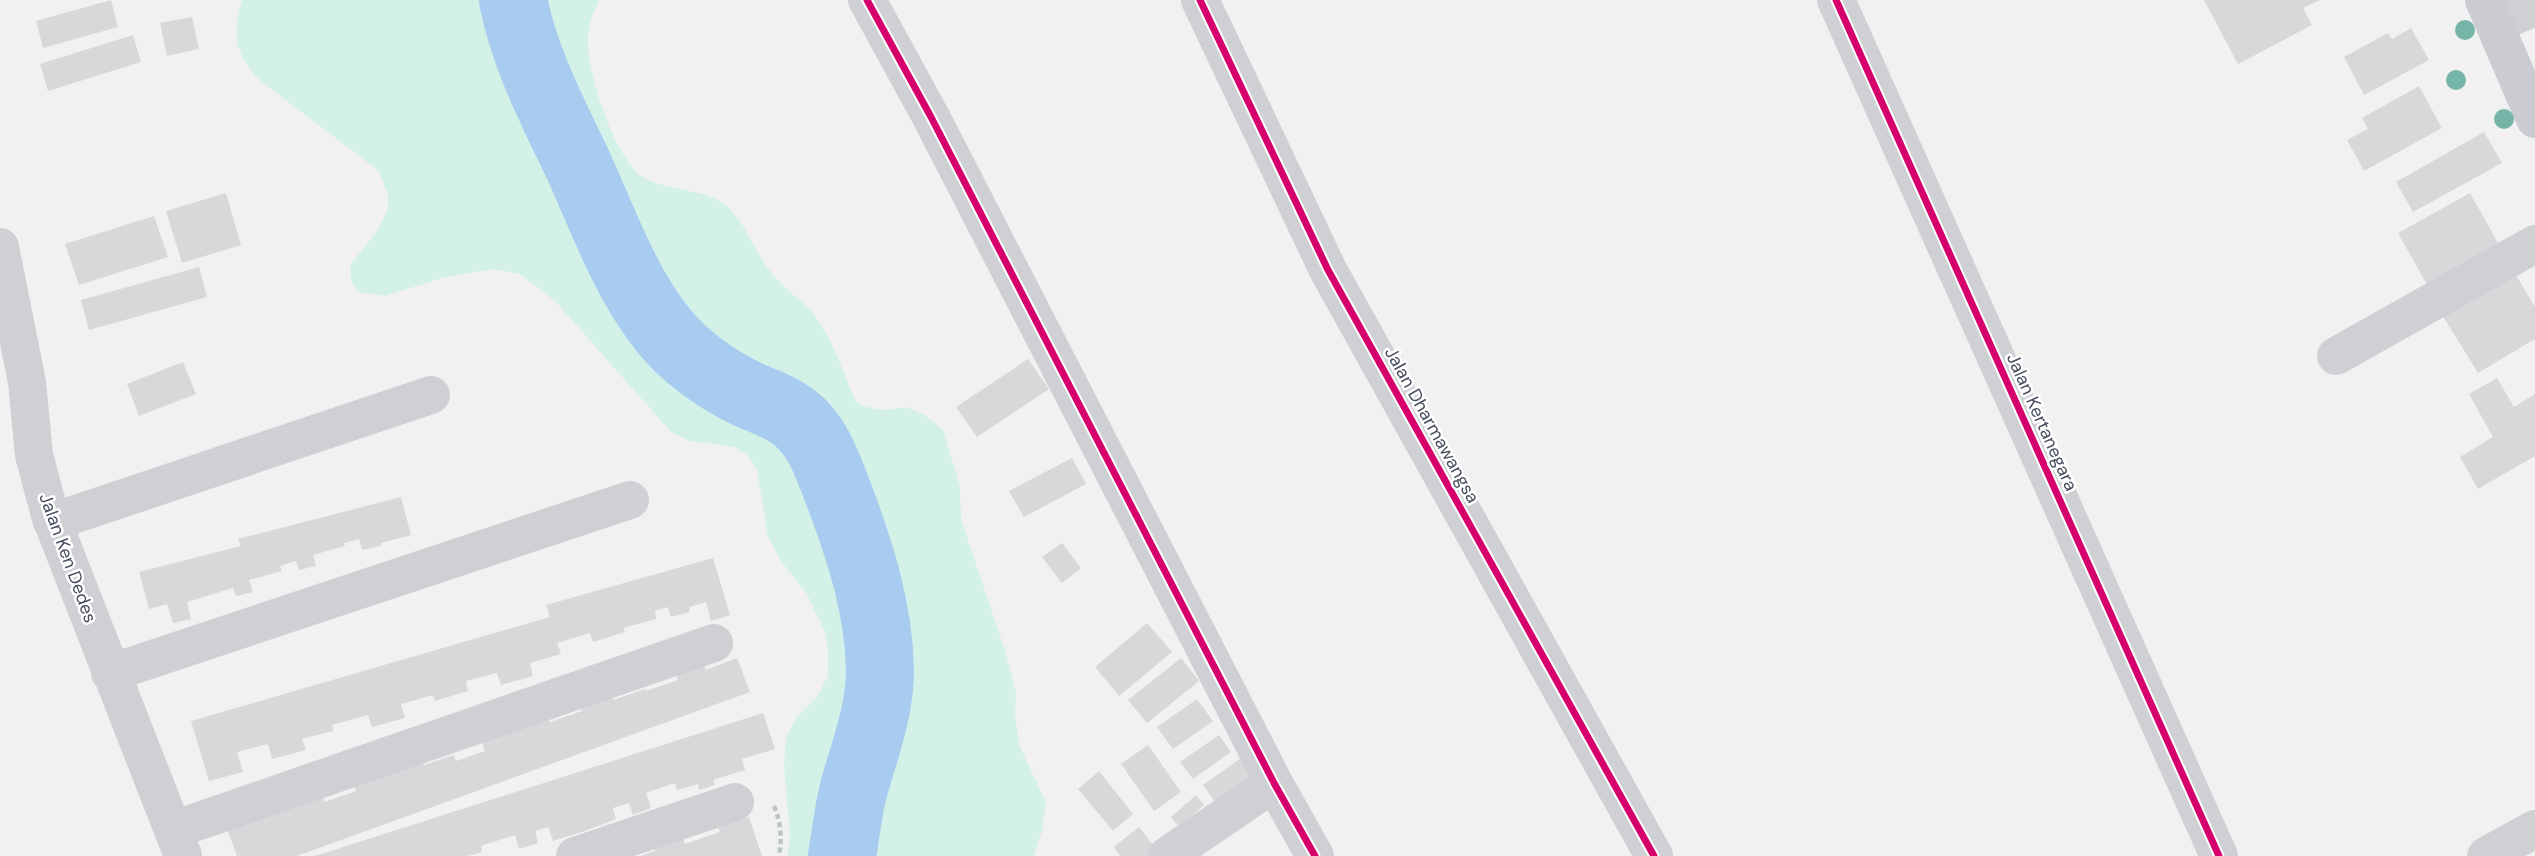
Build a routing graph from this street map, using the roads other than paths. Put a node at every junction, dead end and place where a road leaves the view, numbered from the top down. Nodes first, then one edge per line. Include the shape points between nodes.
1 (867, 0) edge
2 (1200, 0) edge
3 (1836, 0) edge
4 (2535, 7) edge
5 (2489, 12) edge
6 (2535, 119) edge
7 (2535, 244) edge
8 (0, 247) edge
9 (2336, 356) dead end
10 (432, 395) dead end
11 (630, 500) dead end
12 (52, 522) junction
13 (714, 643) dead end
14 (110, 673) junction
15 (1274, 783) junction
16 (735, 802) dead end
17 (2535, 830) edge
18 (178, 843) edge
19 (575, 856) edge
20 (1167, 856) edge
21 (1315, 856) edge
22 (1654, 856) edge
23 (2219, 856) edge
24 (2486, 856) edge

1 - 15 street
2 - 22 street, Jalan Dharmawangsa via 1328,270
3 - 23 street, Jalan Kertanegara
4 - 5 street
5 - 6 main road
7 - 9 street
8 - 12 street, Jalan Ken Dedes via 27,382 34,455
10 - 12 street
11 - 14 street
12 - 14 street, Jalan Ken Dedes
13 - 18 street
14 - 18 street, Jalan Ken Dedes
15 - 20 street
15 - 21 street
16 - 19 street
17 - 24 street

